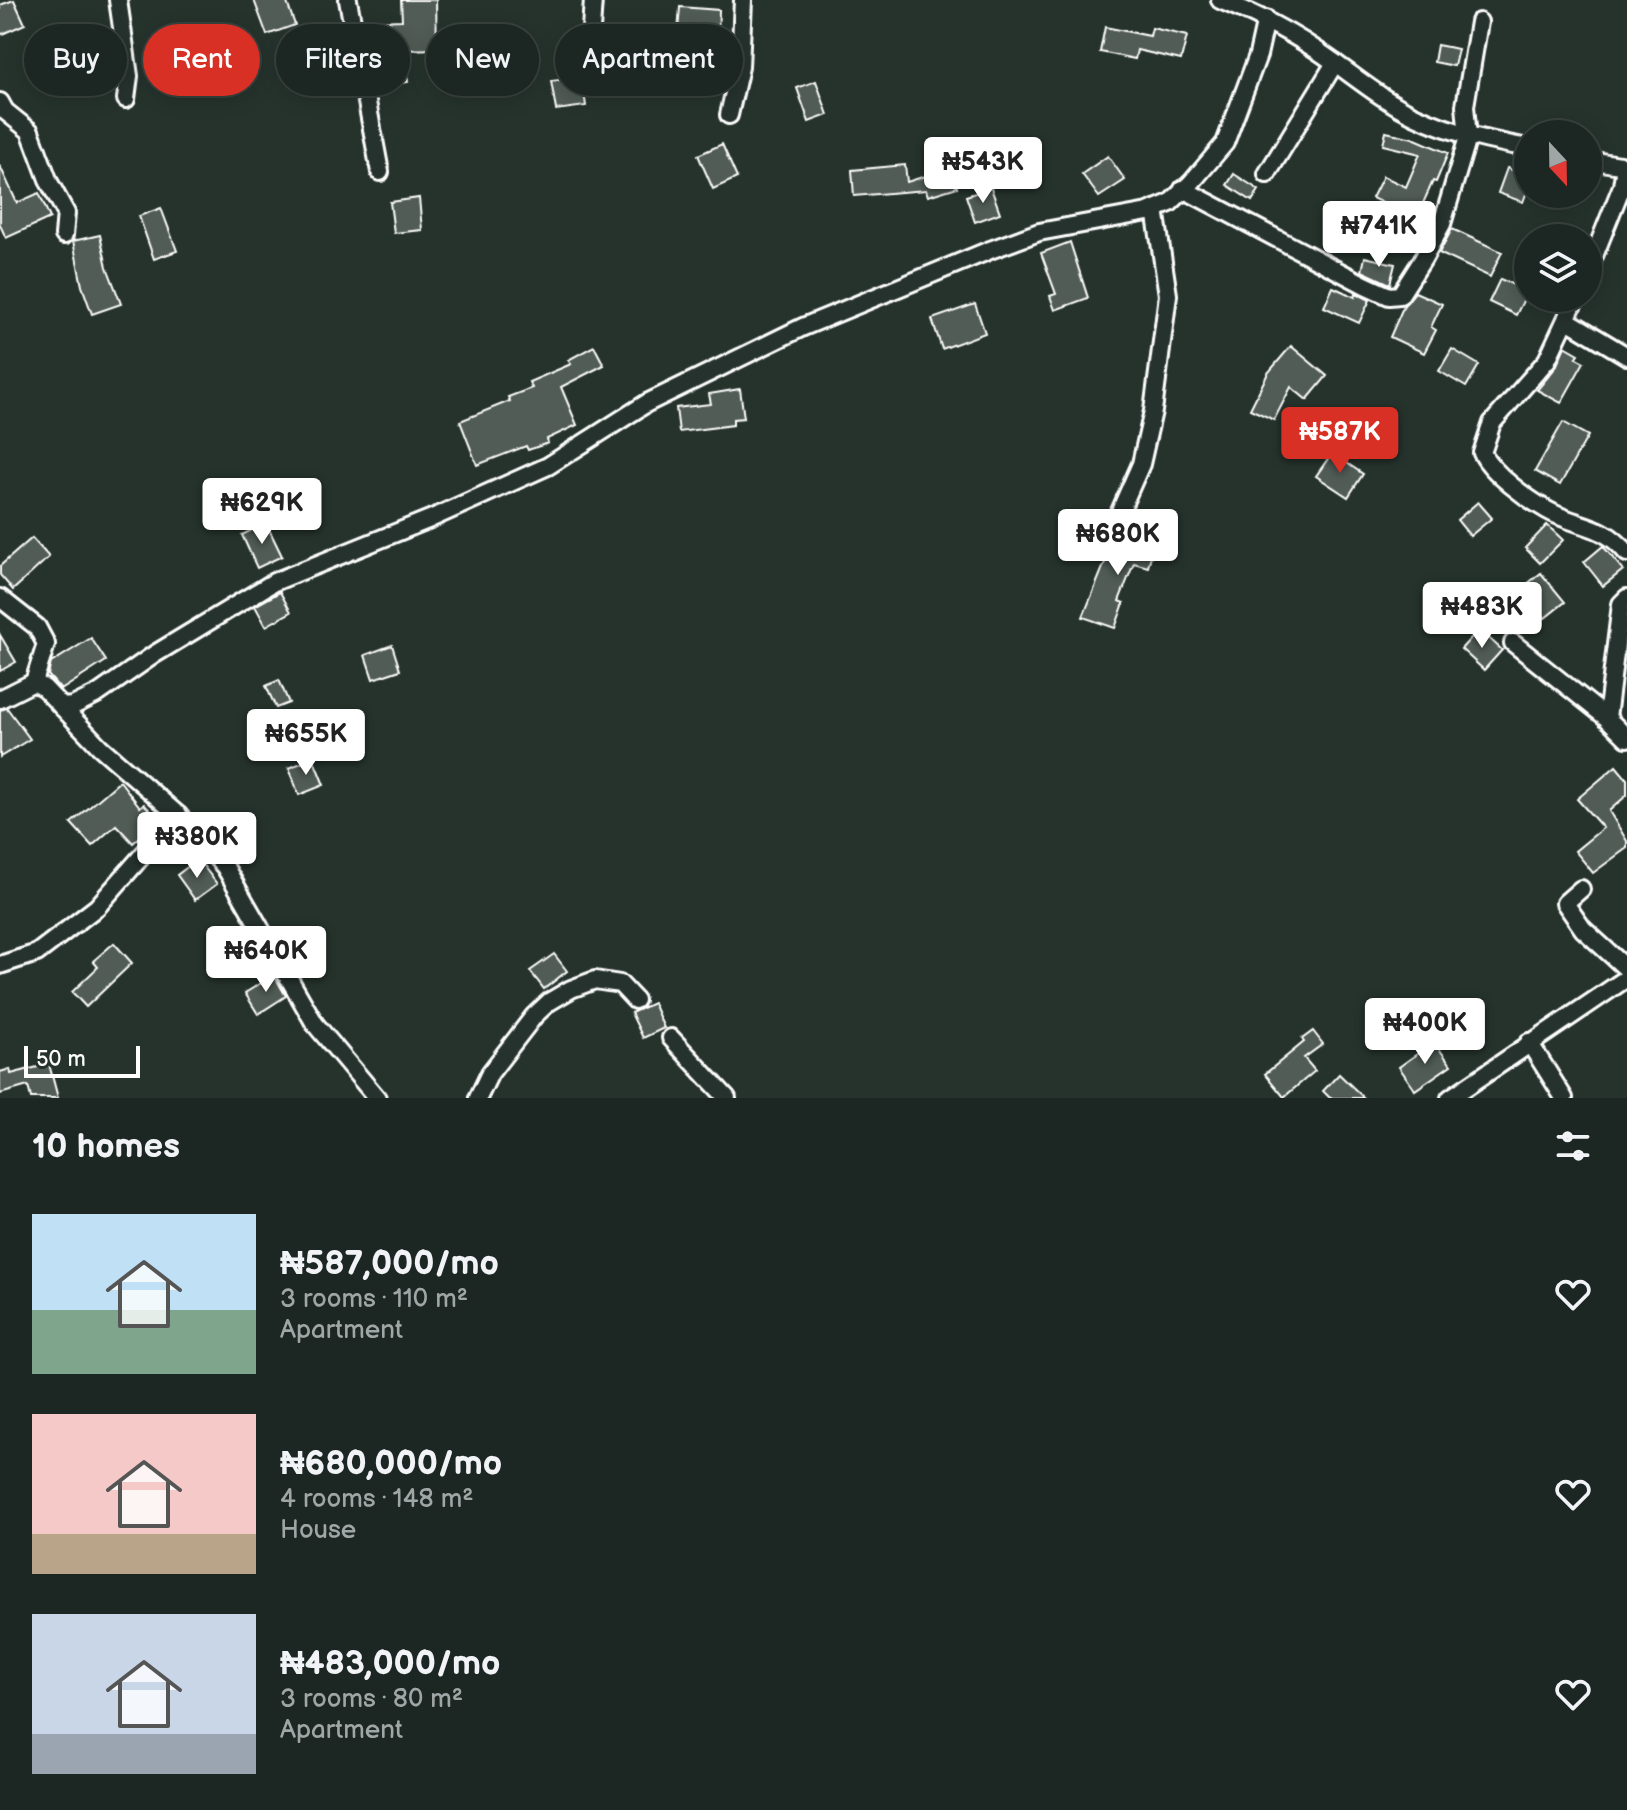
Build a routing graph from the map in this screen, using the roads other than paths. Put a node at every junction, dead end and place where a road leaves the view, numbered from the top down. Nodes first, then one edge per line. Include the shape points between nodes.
1 (118, 0) edge
2 (348, 0) edge
3 (593, 0) edge
4 (743, 0) edge
5 (1220, 0) edge
6 (1266, 19) junction
7 (1479, 22) dead end
8 (591, 24) edge
9 (1335, 63) junction
10 (126, 99) dead end
11 (0, 102) edge
12 (729, 115) dead end
13 (1468, 137) junction
14 (1514, 145) edge
15 (1602, 162) edge
16 (1626, 166) edge
17 (380, 172) dead end
18 (1267, 174) dead end
19 (1183, 189) junction
20 (1155, 209) junction
21 (64, 235) dead end
22 (1602, 236) edge
23 (1570, 312) edge
24 (1567, 320) junction
25 (1627, 356) edge
26 (1118, 516) dead end
27 (1627, 553) edge
28 (0, 598) edge
29 (1627, 598) edge
30 (1513, 643) dead end
31 (34, 682) junction
32 (0, 699) edge
33 (62, 707) junction
34 (1607, 718) junction
35 (1627, 738) edge
36 (178, 815) junction
37 (1581, 889) dead end
38 (0, 965) edge
39 (1627, 969) edge
40 (1627, 978) edge
41 (635, 1000) dead end
42 (671, 1038) dead end
43 (1529, 1042) junction
44 (377, 1098) edge
45 (478, 1098) edge
46 (727, 1098) edge
47 (1450, 1098) edge
48 (1564, 1098) edge

1 - 10 street via 129,76
2 - 17 street
3 - 8 street
4 - 12 street via 740,67
5 - 6 street
6 - 9 street
6 - 19 street via 1225,143
7 - 13 street via 1465,106
9 - 13 street via 1386,100
9 - 18 street
11 - 21 street via 30,131 66,213
13 - 14 street
13 - 19 street via 1442,224 1403,293 1395,297
15 - 16 street
16 - 22 street
19 - 20 street
20 - 26 street via 1168,295 1153,411 1141,464
20 - 33 street via 1039,232 803,327 647,403 548,466 274,582 99,693
23 - 24 street
24 - 25 street
24 - 27 street via 1547,360 1492,423 1482,453 1490,468 1547,510 1613,536
28 - 31 street via 37,627 46,644
29 - 34 street via 1621,604
30 - 34 street
31 - 32 street
31 - 33 street
33 - 36 street
34 - 35 street
36 - 38 street via 97,907 37,953
36 - 44 street via 225,867 315,1024
37 - 39 street via 1565,903 1583,929
40 - 43 street
41 - 45 street via 620,984 595,980 549,1002 490,1073
42 - 46 street
43 - 47 street
43 - 48 street

